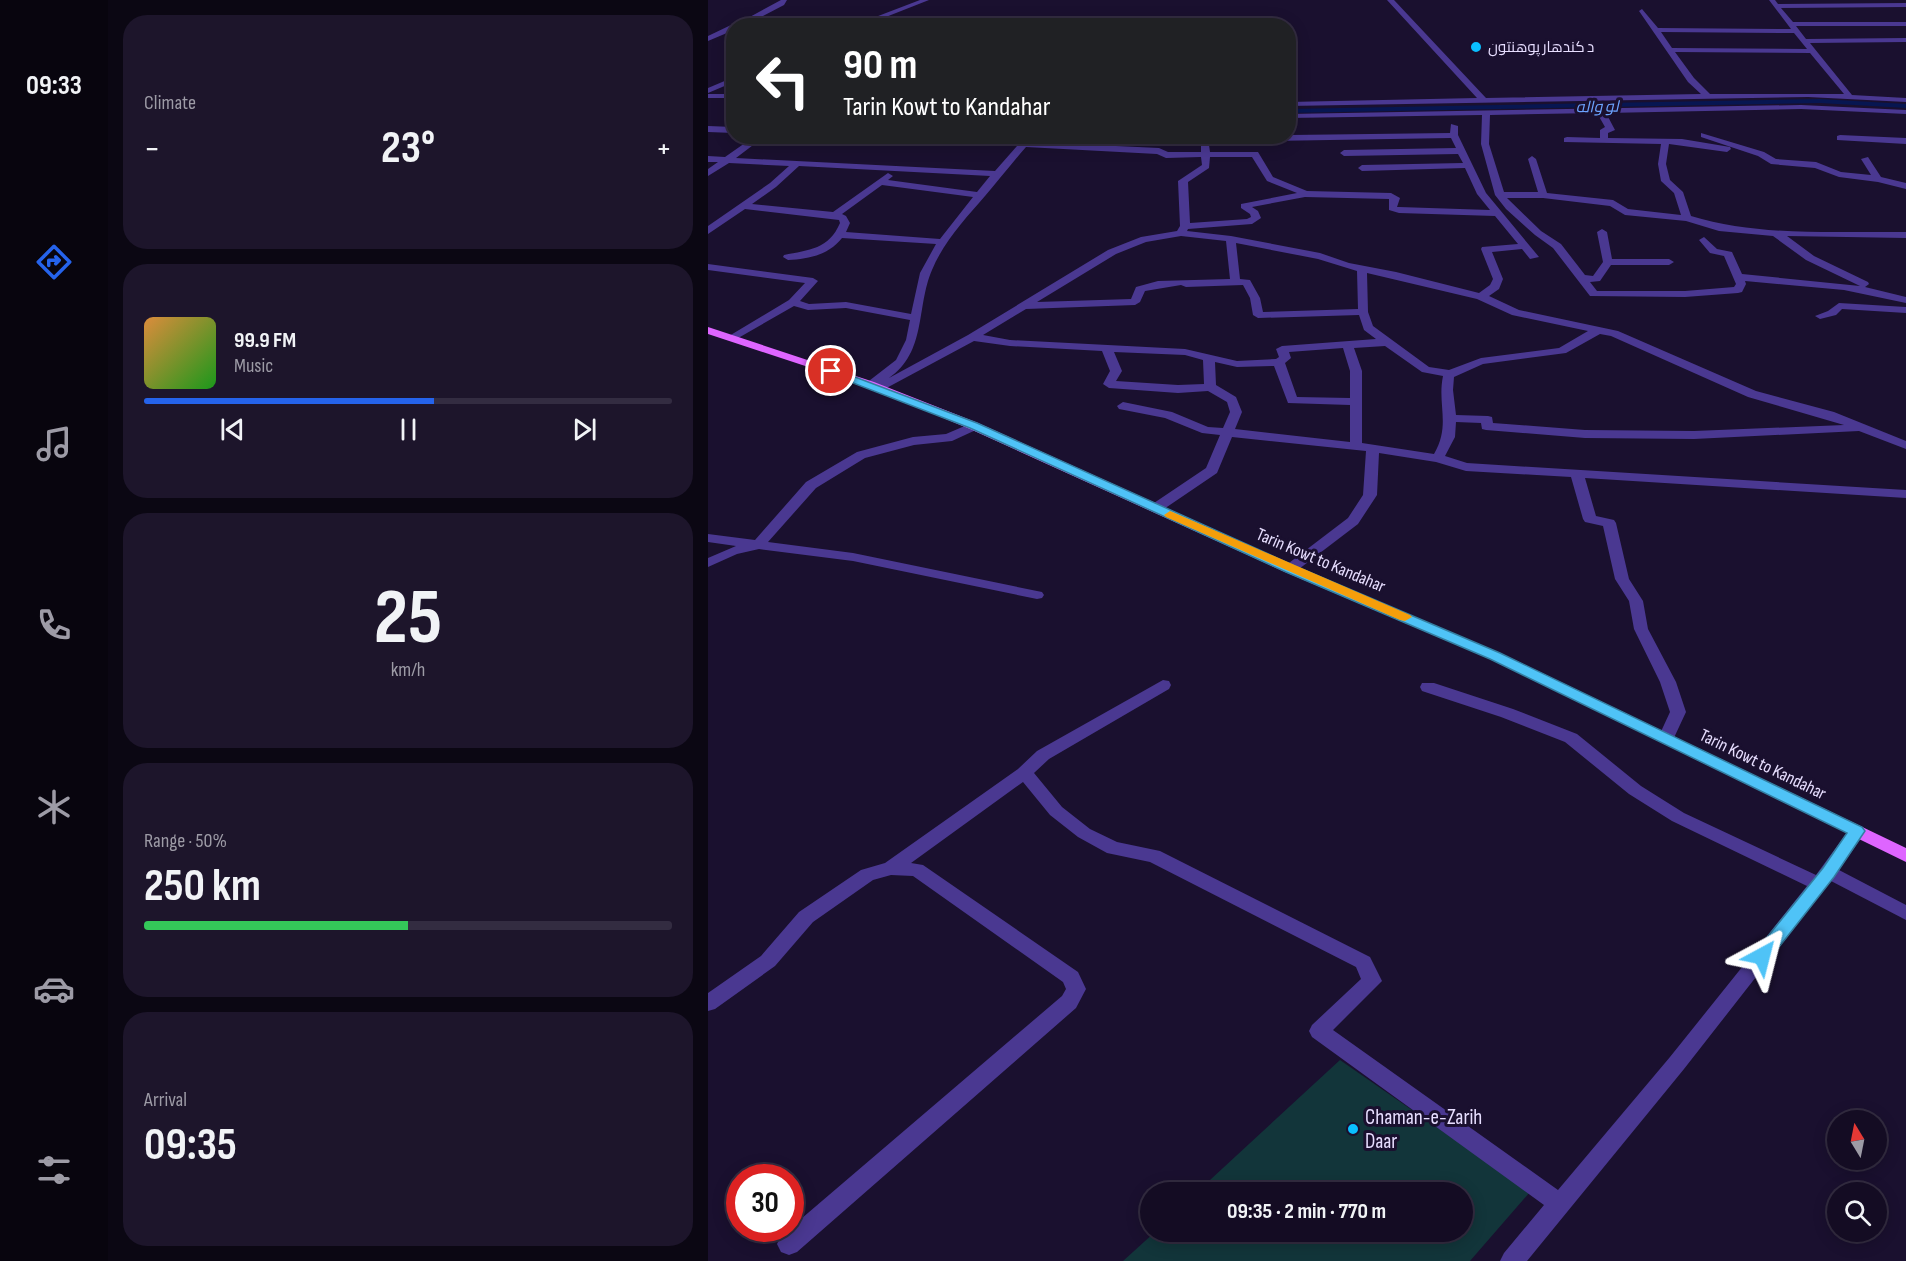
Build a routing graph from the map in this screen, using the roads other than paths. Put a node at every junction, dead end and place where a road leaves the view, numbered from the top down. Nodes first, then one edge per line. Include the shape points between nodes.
1 (784, 0) edge
2 (926, 0) edge
3 (1390, 0) edge
4 (1856, 0) edge
5 (1774, 3) edge
6 (1906, 5) edge
7 (1865, 6) junction
8 (1642, 11) dead end
9 (1874, 12) dead end
10 (754, 18) edge
11 (877, 18) edge
12 (1884, 18) dead end
13 (1791, 24) junction
14 (1893, 24) junction
15 (1906, 24) edge
16 (1656, 30) junction
17 (726, 31) edge
18 (1796, 31) junction
19 (708, 39) edge
20 (1906, 40) edge
21 (1804, 41) junction
22 (1670, 50) junction
23 (1812, 51) junction
24 (708, 78) edge
25 (726, 80) edge
26 (726, 83) edge
27 (708, 91) edge
28 (708, 96) edge
29 (726, 96) edge
30 (1707, 96) junction
31 (1850, 96) junction
32 (1906, 100) edge
33 (1484, 101) junction
34 (1296, 104) edge
35 (1601, 112) junction
36 (1906, 112) edge
37 (1486, 113) junction
38 (1454, 114) junction
39 (1296, 116) edge
40 (708, 129) edge
41 (726, 130) edge
42 (1454, 135) junction
43 (1704, 135) dead end
44 (1296, 137) edge
45 (1840, 138) dead end
46 (1567, 140) dead end
47 (1604, 140) junction
48 (1906, 141) edge
49 (1664, 142) junction
50 (750, 144) edge
51 (1023, 144) edge
52 (1075, 144) edge
53 (1205, 144) edge
54 (1744, 148) junction
55 (1461, 151) junction
56 (1344, 153) dead end
57 (1206, 155) junction
58 (708, 159) edge
59 (1532, 159) dead end
60 (1865, 159) dead end
61 (729, 160) junction
62 (795, 165) junction
63 (1468, 165) junction
64 (1362, 168) dead end
65 (897, 170) junction
66 (708, 173) edge
67 (997, 174) junction
68 (1878, 179) junction
69 (881, 182) junction
70 (1906, 186) edge
71 (1305, 194) junction
72 (981, 195) junction
73 (1500, 195) junction
74 (1543, 195) junction
75 (743, 206) junction
76 (1496, 213) junction
77 (835, 215) junction
78 (1687, 218) junction
79 (1183, 229) junction
80 (708, 231) edge
81 (1602, 232) dead end
82 (1776, 233) junction
83 (842, 235) junction
84 (1906, 235) edge
85 (1231, 239) junction
86 (1704, 240) dead end
87 (943, 242) junction
88 (1525, 246) junction
89 (788, 257) dead end
90 (1534, 257) dead end
91 (1608, 262) junction
92 (1669, 262) dead end
93 (708, 267) edge
94 (1362, 269) junction
95 (1737, 277) junction
96 (1581, 278) junction
97 (1235, 282) junction
98 (1880, 292) junction
99 (1481, 297) junction
100 (1906, 300) edge
101 (793, 302) junction
102 (1022, 306) junction
103 (1906, 310) edge
104 (1362, 312) junction
105 (1820, 316) dead end
106 (916, 318) junction
107 (1600, 329) junction
108 (708, 330) edge
109 (733, 338) junction
110 (972, 338) junction
111 (1387, 342) junction
112 (1348, 345) junction
113 (1106, 347) junction
114 (1209, 356) junction
115 (1279, 362) junction
116 (1445, 373) junction
117 (875, 386) junction
118 (1210, 387) junction
119 (1356, 402) junction
120 (1123, 406) dead end
121 (1451, 418) junction
122 (974, 426) junction
123 (1863, 428) junction
124 (1229, 432) junction
125 (1356, 446) junction
126 (1906, 446) edge
127 (1373, 448) junction
128 (1438, 458) junction
129 (1577, 474) junction
130 (1906, 494) edge
131 (1156, 508) junction
132 (708, 538) edge
133 (758, 545) junction
134 (708, 563) edge
135 (1290, 569) junction
136 (1036, 595) dead end
137 (1163, 685) dead end
138 (1428, 687) dead end
139 (1666, 738) junction
140 (1024, 773) junction
141 (1857, 831) junction
142 (1906, 856) edge
143 (891, 868) junction
144 (1824, 878) junction
145 (1906, 913) edge
146 (708, 1003) edge
147 (1560, 1204) junction
148 (789, 1244) dead end
149 (1512, 1261) edge

1 - 10 street
2 - 11 street
3 - 33 street
4 - 7 street
5 - 7 street
5 - 13 street
6 - 7 street
7 - 9 street
8 - 16 street
12 - 14 street
13 - 14 street
13 - 18 street
14 - 15 street
16 - 18 street
16 - 22 street
17 - 19 street
18 - 21 street
20 - 21 street
21 - 23 street
22 - 23 street
22 - 30 street
23 - 31 street
24 - 25 street
26 - 27 street
28 - 29 street
30 - 31 street
30 - 33 street
31 - 32 street
33 - 34 street
35 - 36 street via 1801,107
35 - 37 street
35 - 47 street via 1611,130 1604,130
37 - 38 street
37 - 73 street via 1485,144
38 - 39 street
38 - 42 street
40 - 41 street
42 - 44 street
42 - 55 street
43 - 54 street
45 - 48 street
46 - 47 street
47 - 49 street
49 - 54 street via 1713,149
49 - 78 street via 1662,164 1666,181 1681,195
50 - 61 street
51 - 67 street
52 - 57 street via 1159,151 1166,155
53 - 57 street
54 - 68 street via 1774,162 1812,165 1839,174
55 - 56 street
55 - 63 street
57 - 71 street via 1255,154 1271,180
57 - 79 street via 1206,166 1183,181
58 - 61 street
59 - 74 street
60 - 68 street
61 - 62 street
61 - 66 street
62 - 65 street
62 - 75 street
63 - 64 street
63 - 76 street
65 - 67 street
65 - 69 street
67 - 72 street
68 - 70 street
69 - 72 street
69 - 77 street
71 - 76 street via 1391,196 1395,198 1392,208 1399,210
71 - 79 street via 1244,206 1255,213 1256,218 1249,222
72 - 87 street
73 - 74 street
73 - 96 street via 1557,246
74 - 78 street via 1613,204 1625,216
75 - 77 street
75 - 80 street
76 - 88 street
77 - 83 street via 845,223
78 - 82 street via 1719,228
79 - 85 street
79 - 102 street via 1112,252
81 - 91 street
82 - 84 street
82 - 98 street via 1810,258
83 - 87 street
83 - 89 street via 815,255
85 - 94 street via 1320,256
85 - 97 street
86 - 95 street via 1715,252 1728,254
87 - 106 street via 929,264 918,296
88 - 90 street
88 - 99 street via 1486,249 1498,279 1495,287
91 - 92 street
91 - 96 street via 1596,279
93 - 101 street via 813,281
94 - 99 street
94 - 104 street
95 - 96 street via 1741,284 1736,291 1657,295 1594,294
95 - 98 street
97 - 102 street via 1158,284 1140,290 1135,302
97 - 104 street via 1246,282 1258,315
98 - 100 street
99 - 107 street via 1516,313
101 - 106 street via 808,307 846,305
101 - 109 street
102 - 110 street
103 - 105 street via 1839,306
104 - 111 street via 1368,327
106 - 117 street via 900,363
107 - 116 street via 1562,351 1481,361
107 - 123 street via 1752,394
108 - 109 main road, Tarin Kowt to Kandahar
109 - 117 main road, Tarin Kowt to Kandahar
110 - 113 street
110 - 117 street
111 - 112 street
111 - 116 street via 1426,370
112 - 115 street via 1282,349 1285,358
112 - 119 street via 1356,371
113 - 114 street
113 - 118 street via 1116,371 1109,384
114 - 115 street via 1237,364
114 - 118 street
115 - 119 street via 1293,400
116 - 121 street
117 - 122 main road, Tarin Kowt to Kandahar
118 - 124 street via 1232,400 1236,412
119 - 125 street
120 - 124 street via 1167,415 1206,430
121 - 123 street via 1488,420 1486,426 1585,434 1694,435
121 - 128 street via 1449,438
122 - 131 main road, Tarin Kowt to Kandahar
122 - 133 street via 948,438 913,441 861,455 811,485
123 - 126 street
124 - 125 street
124 - 131 street via 1212,470
125 - 127 street
127 - 128 street
127 - 135 street via 1370,495 1353,521
128 - 129 street via 1466,467
129 - 130 street
129 - 139 street via 1590,519 1609,523 1622,579 1636,601 1641,629 1668,682 1677,712
131 - 135 main road, Tarin Kowt to Kandahar
132 - 133 street
133 - 134 street via 732,551
133 - 136 street via 853,557
135 - 139 main road, Tarin Kowt to Kandahar via 1495,656
137 - 140 street via 1043,755
138 - 144 street via 1571,738 1635,789 1678,817
139 - 141 main road, Tarin Kowt to Kandahar
140 - 143 street
140 - 147 street via 1056,811 1084,833 1113,848 1154,856 1364,962 1372,981 1319,1031
141 - 142 main road, Tarin Kowt to Kandahar
141 - 144 street
143 - 146 street via 867,875 806,916 768,961
143 - 148 street via 917,870 1071,977 1076,989 1069,1002
144 - 145 street
144 - 147 street
147 - 149 street

